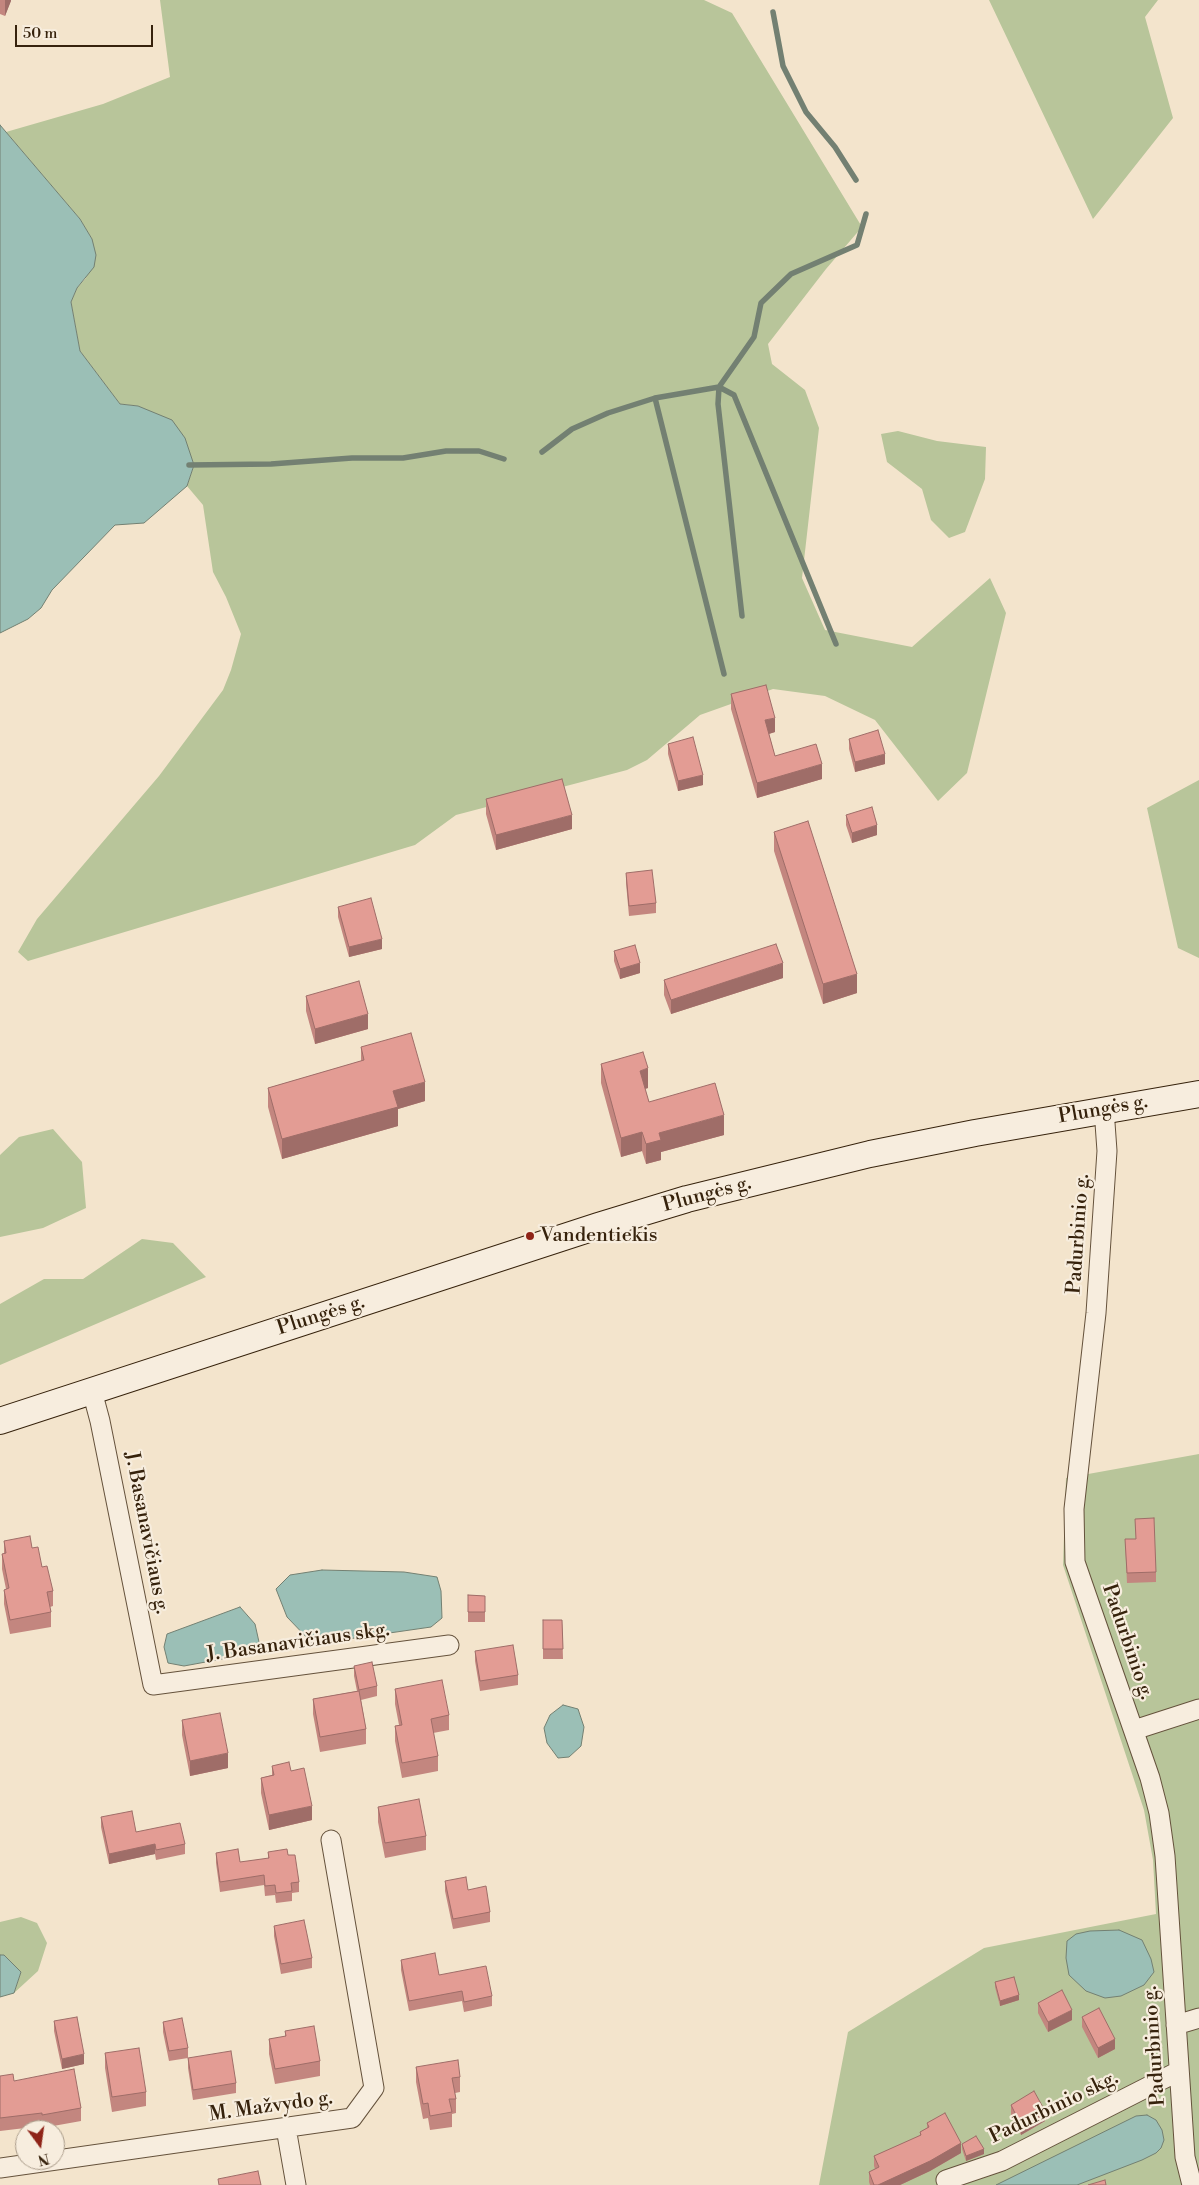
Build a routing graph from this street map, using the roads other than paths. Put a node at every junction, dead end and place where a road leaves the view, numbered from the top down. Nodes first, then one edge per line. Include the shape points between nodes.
1 (1199, 1094) edge
2 (1104, 1110) junction
3 (92, 1390) junction
4 (0, 1420) edge
5 (449, 1645) dead end
6 (153, 1685) joint
7 (1199, 1709) edge
8 (1134, 1730) junction
9 (331, 1840) dead end
10 (1199, 2018) edge
11 (1176, 2025) junction
12 (1179, 2071) junction
13 (286, 2128) junction
14 (0, 2168) edge
15 (946, 2180) dead end
16 (296, 2185) edge
17 (1192, 2185) edge

1 - 2 main road, Plungės g.
2 - 3 main road, Plungės g. via 870,1154 687,1199
2 - 8 street, Padurbinio g. via 1107,1152 1096,1313 1074,1509 1075,1562
3 - 4 main road, Plungės g.
3 - 6 street, J. Basanavičiaus g.
5 - 6 street, J. Basanavičiaus skg.
7 - 8 street
8 - 11 street, Padurbinio g. via 1161,1822
9 - 13 street, M. Mažvydo g. via 374,2088 352,2118
10 - 11 street
11 - 12 street, Padurbinio g.
12 - 15 street, Padurbinio skg. via 1002,2161
12 - 17 street, Padurbinio g. via 1186,2157
13 - 14 street, M. Mažvydo g.
13 - 16 street

